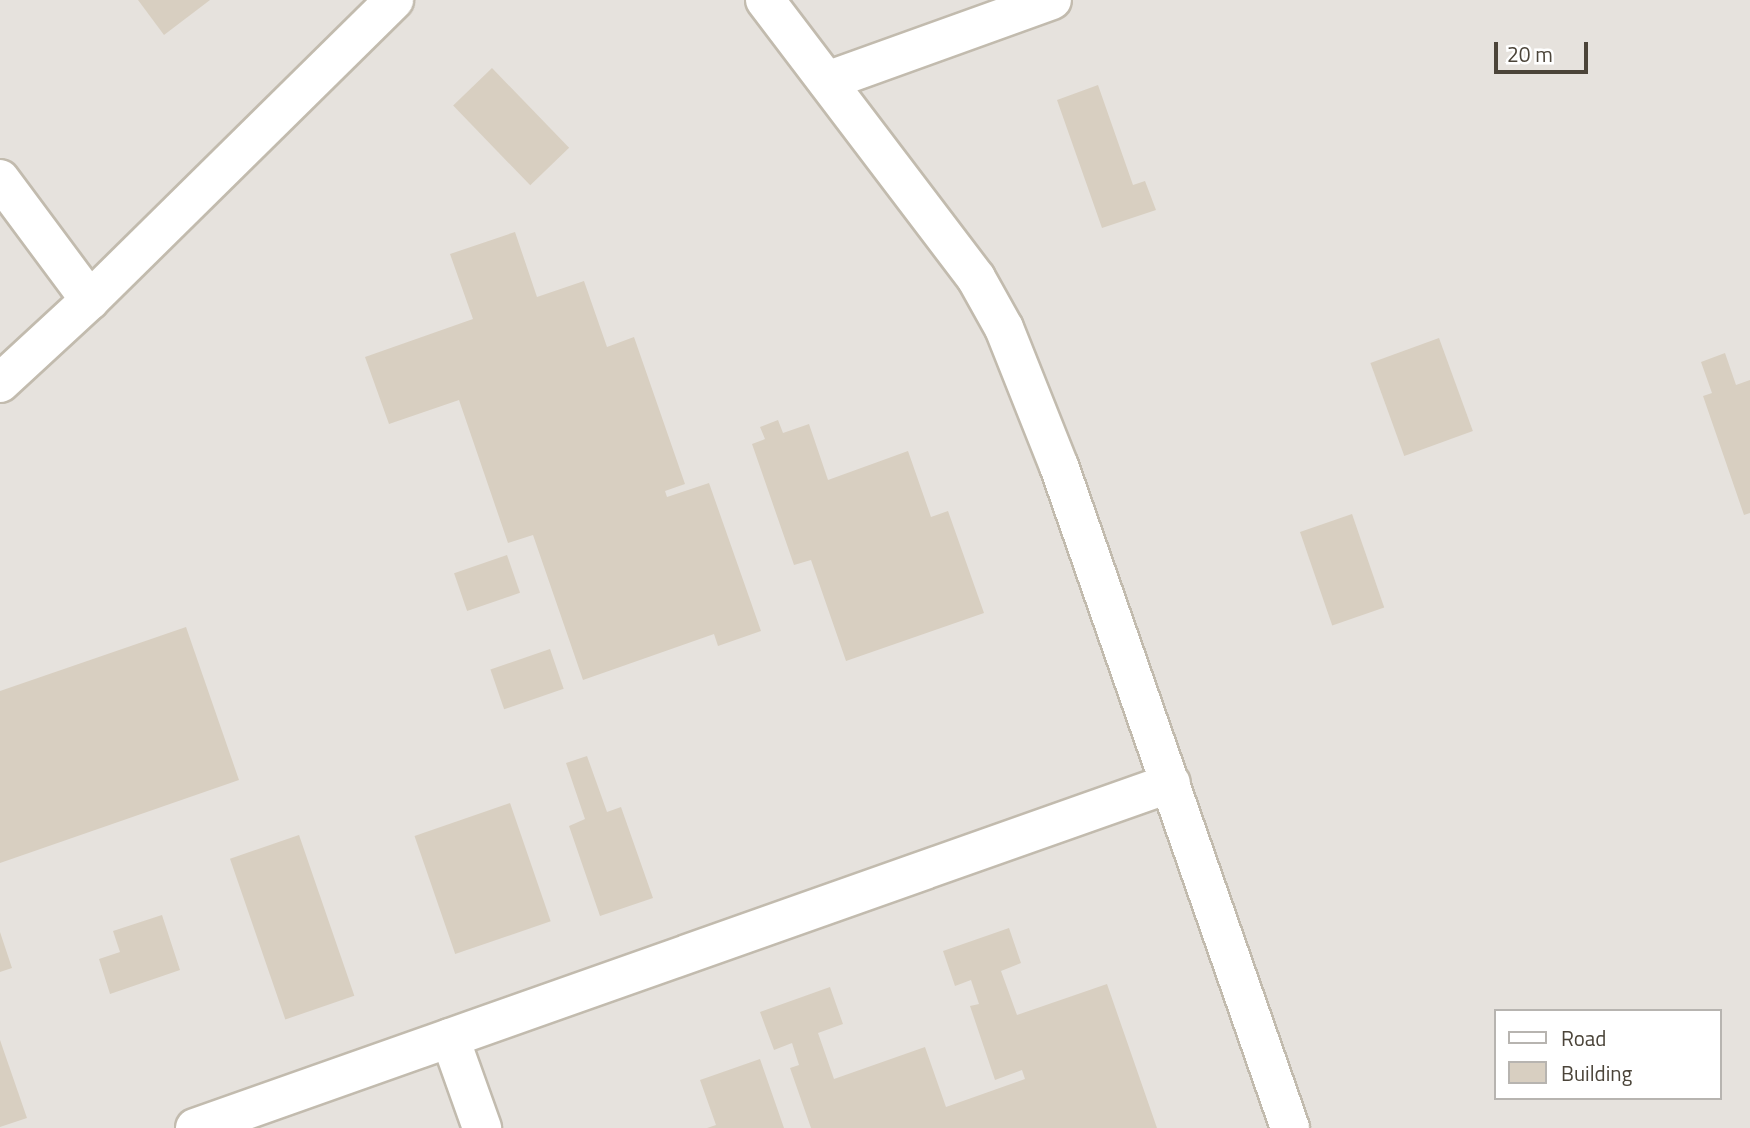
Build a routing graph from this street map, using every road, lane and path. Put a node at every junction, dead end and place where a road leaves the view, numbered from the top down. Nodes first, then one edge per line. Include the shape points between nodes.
1 (394, 0) edge
2 (765, 0) edge
3 (1052, 0) edge
4 (827, 82) junction
5 (0, 179) edge
6 (90, 300) junction
7 (0, 383) edge
8 (1171, 783) junction
9 (450, 1038) junction
10 (195, 1128) edge
11 (482, 1128) edge
12 (1290, 1128) edge

1 - 6 lane
2 - 4 lane
3 - 4 lane
4 - 8 lane via 976,278 1004,328 1059,466
5 - 6 lane
6 - 7 lane
8 - 9 lane
8 - 12 lane
9 - 10 lane
9 - 11 lane

